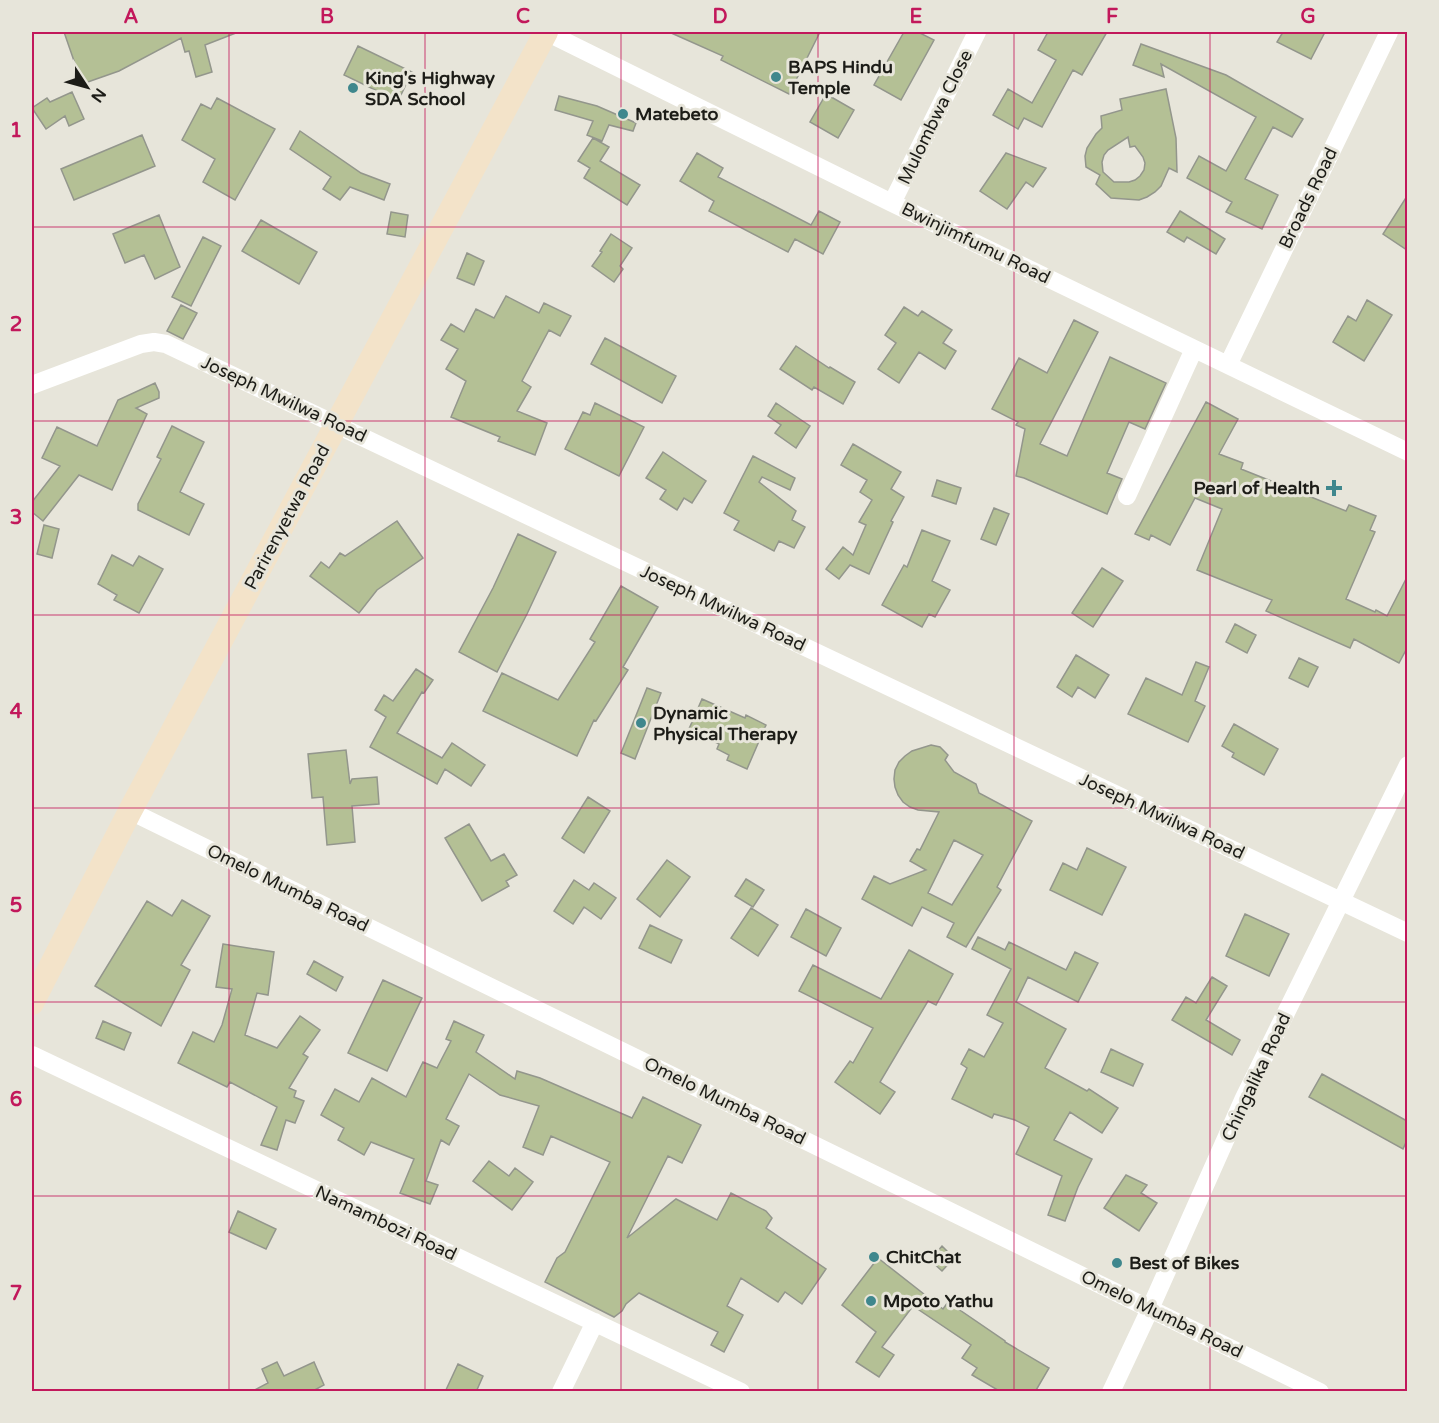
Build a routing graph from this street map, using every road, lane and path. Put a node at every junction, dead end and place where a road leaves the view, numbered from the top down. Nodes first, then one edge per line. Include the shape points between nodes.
1 (546, 32) edge
2 (977, 32) edge
3 (1389, 32) edge
4 (892, 203) junction
5 (1194, 349) junction
6 (1228, 365) junction
7 (32, 385) edge
8 (337, 425) junction
9 (1407, 452) edge
10 (1127, 496) dead end
11 (1407, 765) edge
12 (130, 811) junction
13 (1340, 901) junction
14 (1407, 933) edge
15 (32, 1003) edge
16 (32, 1055) edge
17 (1150, 1309) junction
18 (595, 1322) junction
19 (561, 1392) edge
20 (741, 1392) edge
21 (1111, 1392) edge
22 (1320, 1392) edge

1 - 4 street, Bwinjimfumu Road
1 - 8 main road, Parirenyetwa Road
2 - 4 street, Mulombwa Close
3 - 6 street, Broads Road
4 - 5 street, Bwinjimfumu Road
5 - 6 street, Bwinjimfumu Road
5 - 10 street
6 - 9 street, Bwinjimfumu Road
7 - 8 street, Joseph Mwilwa Road via 154,342 166,344
8 - 12 main road, Parirenyetwa Road
8 - 13 street, Joseph Mwilwa Road
11 - 13 street, Chingalika Road
12 - 15 main road, Parirenyetwa Road
12 - 17 street, Omelo Mumba Road
13 - 14 street, Joseph Mwilwa Road
13 - 17 street, Chingalika Road via 1244,1098
16 - 18 street, Namambozi Road
17 - 21 street, Chingalika Road
17 - 22 street, Omelo Mumba Road
18 - 19 street
18 - 20 street, Namambozi Road

